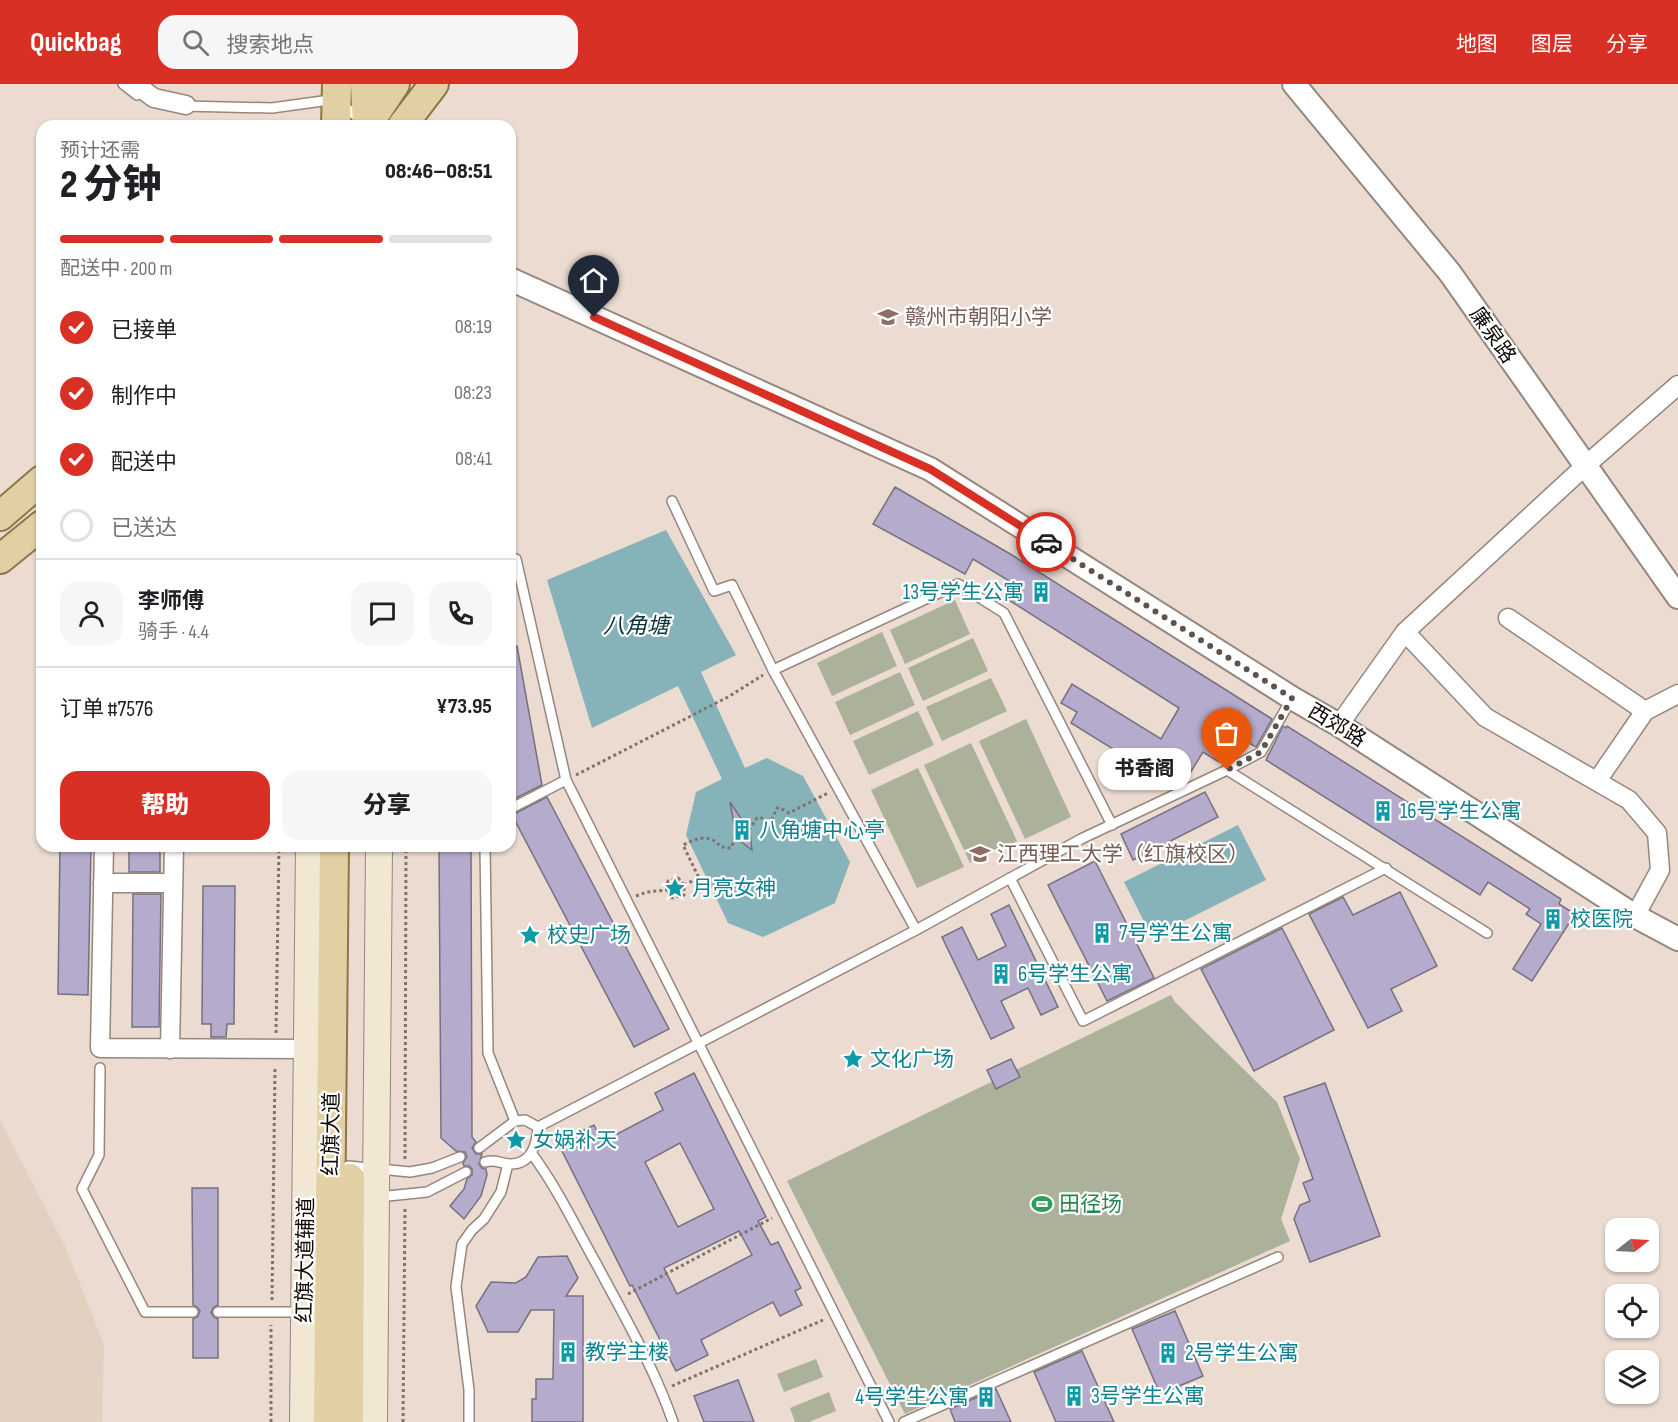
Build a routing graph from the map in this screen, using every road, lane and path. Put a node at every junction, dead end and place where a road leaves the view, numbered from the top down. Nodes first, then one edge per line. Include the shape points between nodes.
1 (123, 84) edge
2 (135, 84) edge
3 (365, 84) edge
4 (395, 84) edge
5 (434, 84) edge
6 (1294, 84) edge
7 (336, 103) edge
8 (186, 105) junction
9 (359, 120) edge
10 (367, 120) edge
11 (371, 120) edge
12 (411, 120) edge
13 (516, 282) edge
14 (1678, 385) edge
15 (1585, 466) junction
16 (36, 485) edge
17 (672, 501) dead end
18 (0, 516) edge
19 (36, 530) edge
20 (516, 559) dead end
21 (0, 560) edge
22 (1678, 597) edge
23 (1508, 618) dead end
24 (1405, 632) junction
25 (773, 670) junction
26 (1678, 694) edge
27 (1292, 698) junction
28 (1645, 711) junction
29 (1339, 725) junction
30 (1227, 770) junction
31 (566, 780) junction
32 (1597, 781) junction
33 (816, 799) dead end
34 (516, 807) edge
35 (1112, 825) junction
36 (749, 830) dead end
37 (736, 835) dead end
38 (104, 852) edge
39 (174, 852) edge
40 (279, 852) edge
41 (309, 852) edge
42 (334, 852) edge
43 (353, 852) edge
44 (378, 852) edge
45 (406, 852) edge
46 (485, 852) edge
47 (1386, 868) junction
48 (1010, 878) junction
49 (103, 883) junction
50 (173, 883) junction
51 (684, 885) junction
52 (667, 890) junction
53 (627, 900) junction
54 (1635, 916) junction
55 (916, 930) junction
56 (1487, 933) dead end
57 (1678, 939) edge
58 (700, 1043) junction
59 (170, 1049) junction
60 (276, 1049) junction
61 (320, 1049) junction
62 (100, 1068) dead end
63 (515, 1121) junction
64 (538, 1127) junction
65 (479, 1148) dead end
66 (532, 1154) junction
67 (460, 1157) dead end
68 (485, 1162) dead end
69 (507, 1164) junction
70 (352, 1166) junction
71 (405, 1172) junction
72 (466, 1172) dead end
73 (356, 1196) junction
74 (405, 1196) junction
75 (772, 1218) dead end
76 (1278, 1257) dead end
77 (616, 1300) junction
78 (193, 1312) dead end
79 (218, 1312) dead end
80 (272, 1312) junction
81 (316, 1312) junction
82 (823, 1320) dead end
83 (662, 1390) junction
84 (271, 1422) edge
85 (303, 1422) edge
86 (328, 1422) edge
87 (349, 1422) edge
88 (374, 1422) edge
89 (403, 1422) edge
90 (470, 1422) edge
91 (673, 1422) edge
92 (890, 1422) edge
93 (904, 1422) edge

1 - 8 lane via 168,109
2 - 8 street via 154,98
3 - 10 main road
4 - 11 main road
5 - 12 main road
6 - 15 street, 廉泉路 via 1450,273
7 - 8 lane via 272,108
7 - 9 lane
13 - 27 street, 西郊路 via 930,469
14 - 15 street
15 - 22 street, 廉泉路
15 - 24 street
16 - 18 main road
17 - 25 lane via 714,591 732,585
19 - 21 main road
20 - 31 lane
23 - 28 street
24 - 29 street
24 - 32 street via 1485,717
25 - 31 path
25 - 35 lane via 958,584 1004,613
25 - 55 lane
26 - 28 street
27 - 29 street, 西郊路
27 - 30 lane via 1261,752
28 - 32 street
29 - 54 street, 西郊路
30 - 35 lane
30 - 47 lane
31 - 34 lane
31 - 53 lane
32 - 54 street via 1629,800 1657,833 1660,870
33 - 36 path via 789,813 777,808 772,819 757,818
35 - 48 lane
37 - 51 path via 731,848 705,837 683,845 699,878
38 - 49 street
39 - 50 street
40 - 60 path
41 - 61 main road, 红旗大道辅道
42 - 61 main road, 红旗大道
43 - 70 main road, 红旗大道
44 - 70 main road
45 - 71 path
46 - 63 lane via 488,1053
47 - 48 lane via 1083,1021
47 - 56 lane
48 - 55 lane
49 - 50 street
49 - 59 street via 100,1048
50 - 59 street
51 - 52 path via 678,878 668,881
51 - 52 path via 684,895 672,898
52 - 53 path
53 - 58 lane
54 - 57 street, 西郊路
55 - 58 lane
58 - 64 lane
58 - 92 lane
59 - 60 street
60 - 61 street
60 - 80 path
61 - 70 main road, 红旗大道
61 - 81 main road, 红旗大道辅道
62 - 78 lane via 99,1155 82,1189 145,1312
63 - 64 lane via 525,1120
63 - 65 lane
64 - 66 lane via 538,1142
66 - 69 lane
66 - 77 lane
67 - 71 lane via 432,1168
68 - 69 lane
69 - 90 lane via 501,1192 462,1244 456,1287
70 - 71 lane
70 - 73 main road, 红旗大道
72 - 74 lane via 427,1192
73 - 74 lane
73 - 81 main road, 红旗大道
73 - 87 main road, 红旗大道
73 - 88 main road
74 - 89 path
75 - 77 path
76 - 93 lane
77 - 83 lane
79 - 80 lane
80 - 81 lane
80 - 84 path
81 - 85 main road, 红旗大道辅道
81 - 86 main road, 红旗大道
82 - 83 path
83 - 91 lane

